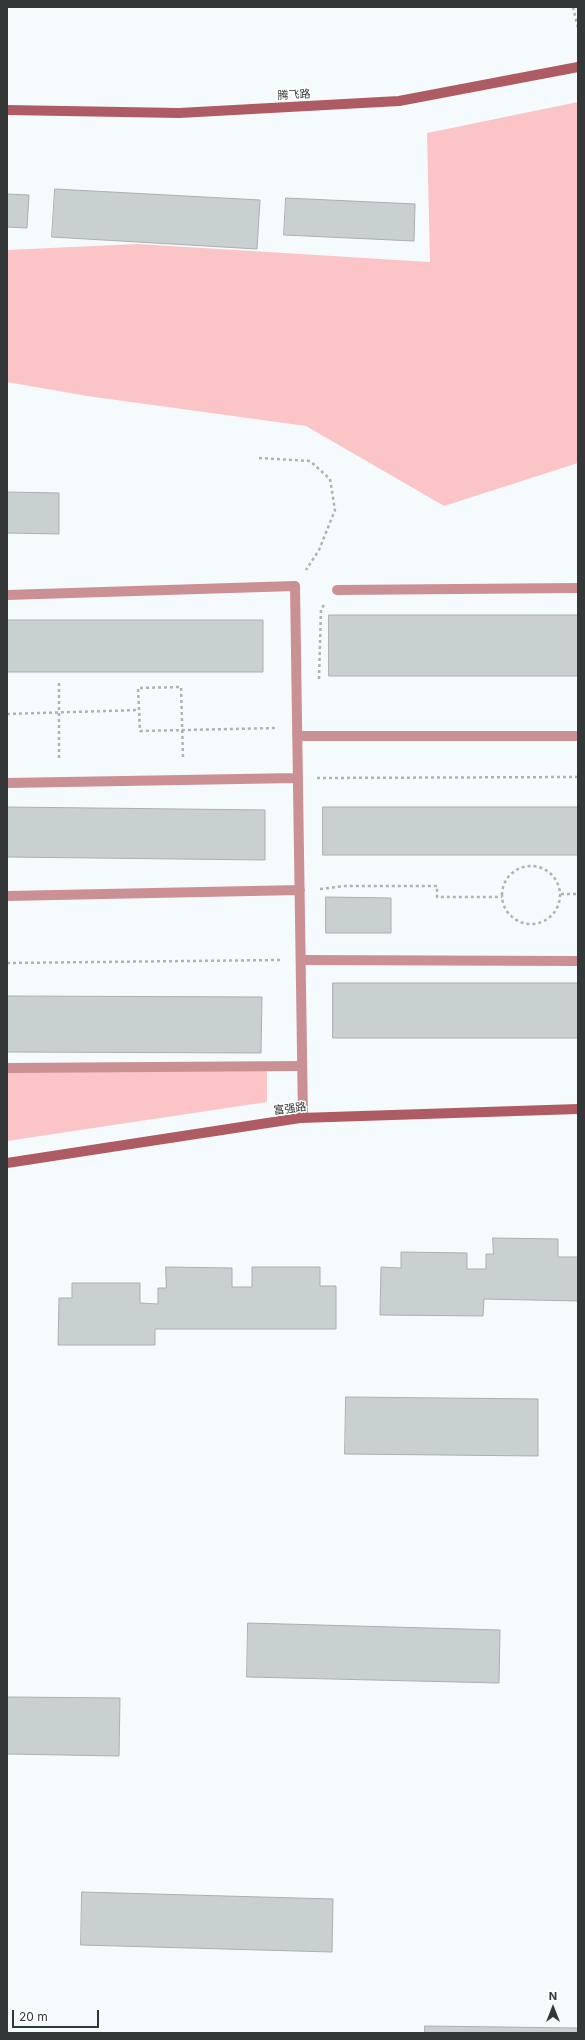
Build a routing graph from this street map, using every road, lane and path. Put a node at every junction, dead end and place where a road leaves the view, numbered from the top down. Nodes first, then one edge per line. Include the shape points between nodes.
1 (573, 7) edge
2 (578, 28) edge
3 (578, 67) edge
4 (7, 110) edge
5 (259, 458) dead end
6 (295, 586) junction
7 (578, 588) edge
8 (337, 590) joint
9 (7, 595) edge
10 (319, 681) dead end
11 (59, 683) dead end
12 (139, 710) junction
13 (59, 712) junction
14 (7, 714) edge
15 (266, 728) dead end
16 (183, 731) junction
17 (298, 736) junction
18 (578, 736) edge
19 (183, 757) dead end
20 (59, 760) dead end
21 (578, 777) edge
22 (298, 778) junction
23 (7, 782) edge
24 (300, 890) junction
25 (560, 894) junction
26 (578, 894) edge
27 (7, 896) edge
28 (502, 897) junction
29 (301, 960) junction
30 (578, 961) edge
31 (7, 963) edge
32 (302, 1066) junction
33 (7, 1068) edge
34 (578, 1109) edge
35 (303, 1118) junction
36 (7, 1163) edge

1 - 2 path
3 - 4 street, 腾飞路 via 399,101 179,113
5 - 6 path via 310,461 330,479 335,510 319,550
6 - 9 street
6 - 17 street
7 - 8 street
8 - 10 path via 321,609
11 - 13 path
12 - 13 path
12 - 16 path via 140,731
12 - 16 path via 138,688 181,687
13 - 14 path
13 - 20 path
15 - 16 path
16 - 19 path
17 - 18 street
17 - 22 street
21 - 22 path
22 - 23 street
22 - 24 street
24 - 27 street
24 - 28 path via 345,886 437,886 437,897
24 - 29 street
25 - 26 path
25 - 28 path via 559,904 554,913 547,920 533,924 518,921 510,915 504,908
25 - 28 path via 554,877 548,870 530,865 512,872 502,888
29 - 30 street
29 - 31 path
29 - 32 street
32 - 33 street
32 - 35 street
34 - 35 street, 富强路
35 - 36 street, 富强路

